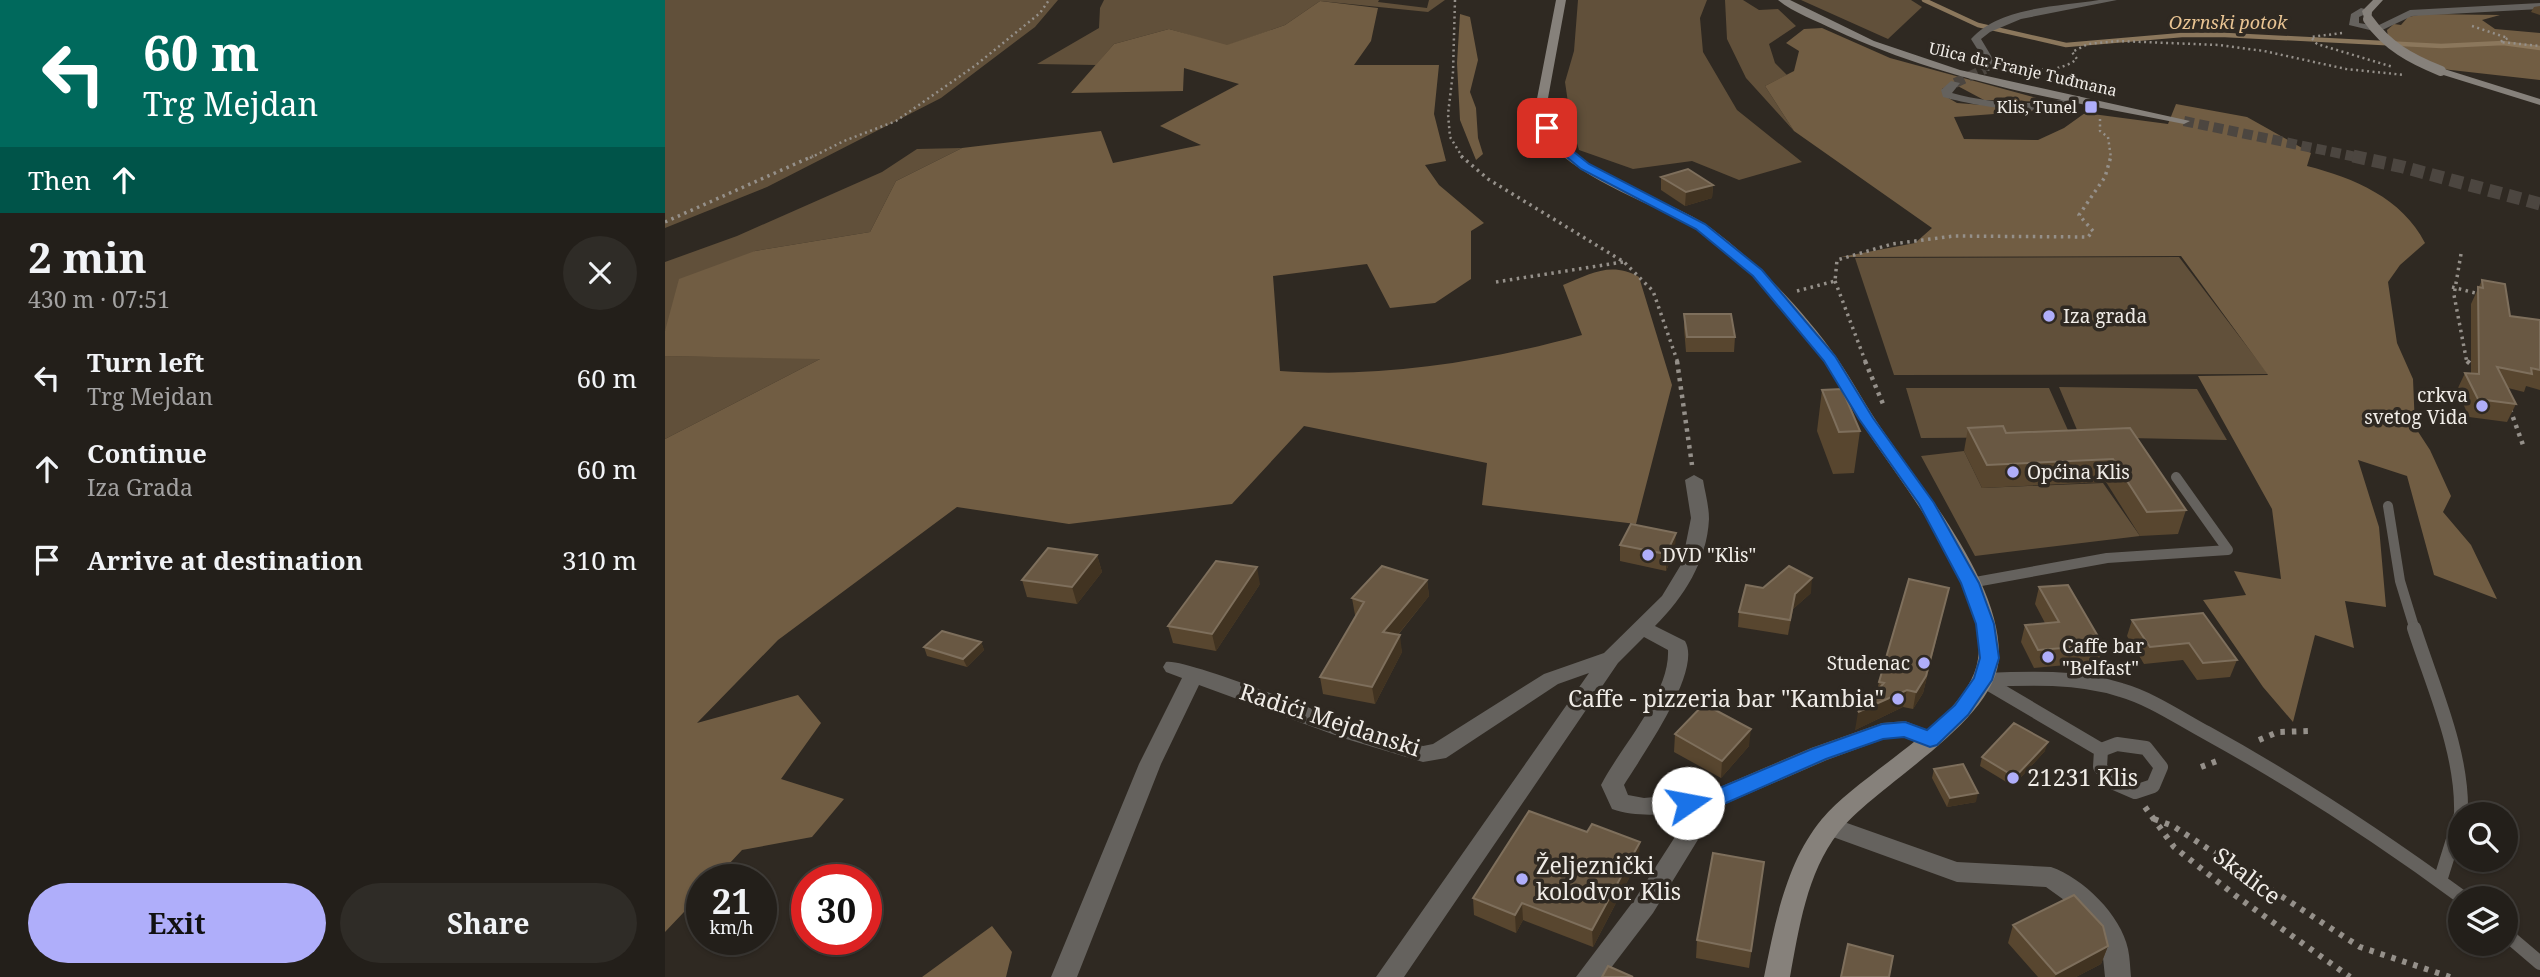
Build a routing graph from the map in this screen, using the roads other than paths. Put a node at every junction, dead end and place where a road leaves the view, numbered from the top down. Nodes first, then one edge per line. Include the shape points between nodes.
1 (1561, 0) edge
2 (1783, 0) edge
3 (2112, 0) edge
4 (2378, 0) edge
5 (2540, 6) edge
6 (2368, 15) junction
7 (1988, 67) road end
8 (1955, 83) dead end
9 (2075, 101) junction
10 (2540, 102) edge
11 (2184, 121) tunnel mouth
12 (2176, 477) dead end
13 (1694, 480) road end
14 (2388, 506) dead end
15 (1970, 583) junction
16 (1640, 626) junction
17 (1611, 658) junction
18 (1983, 680) junction
19 (1930, 740) junction
20 (2101, 750) junction
21 (1710, 801) junction
22 (2462, 802) edge
23 (1830, 826) junction
24 (2448, 855) edge
25 (2440, 881) junction
26 (2448, 887) edge
27 (2518, 944) edge
28 (2540, 963) edge
29 (1064, 977) edge
30 (1389, 977) edge
31 (1589, 977) edge
32 (1777, 977) edge
33 (2118, 977) edge

1 - 15 street via 1540,114 1554,141 1585,167 1701,226 1758,273 1830,359 1926,503
2 - 9 street, Ulica dr. Franje Tuđmana via 1910,57
3 - 7 street via 1982,31 1976,39 1990,59
4 - 6 street
5 - 6 street via 2410,13 2378,29 2354,25 2357,12
6 - 10 street, bridge via 2376,32 2394,48 2441,71
8 - 9 street via 1946,90 1947,95 1974,102 2053,106
9 - 11 street, Ulica dr. Franje Tuđmana
12 - 15 lane via 2228,550 2107,558
13 - 16 street via 1700,518 1691,563 1669,600
14 - 22 lane via 2400,582
15 - 18 street via 1985,624 1989,658
16 - 17 street
16 - 21 street via 1678,646 1679,665 1661,705 1612,785 1619,803 1644,807
17 - 29 street, Radići Mejdanski via 1551,679 1438,752 1423,754 1184,670
17 - 30 street
18 - 19 street via 1962,710
18 - 20 lane
18 - 25 lane via 2113,687 2242,752 2391,843
19 - 21 street via 1905,729 1882,731
19 - 23 street via 1862,792
20 - 20 lane via 2117,744 2146,748 2161,767 2153,786 2135,792 2112,782 2099,767
21 - 31 street via 1644,906
23 - 32 street via 1799,880
23 - 33 street via 1957,872 2051,877 2094,908 2115,947
24 - 25 lane
25 - 26 lane
27 - 28 lane

